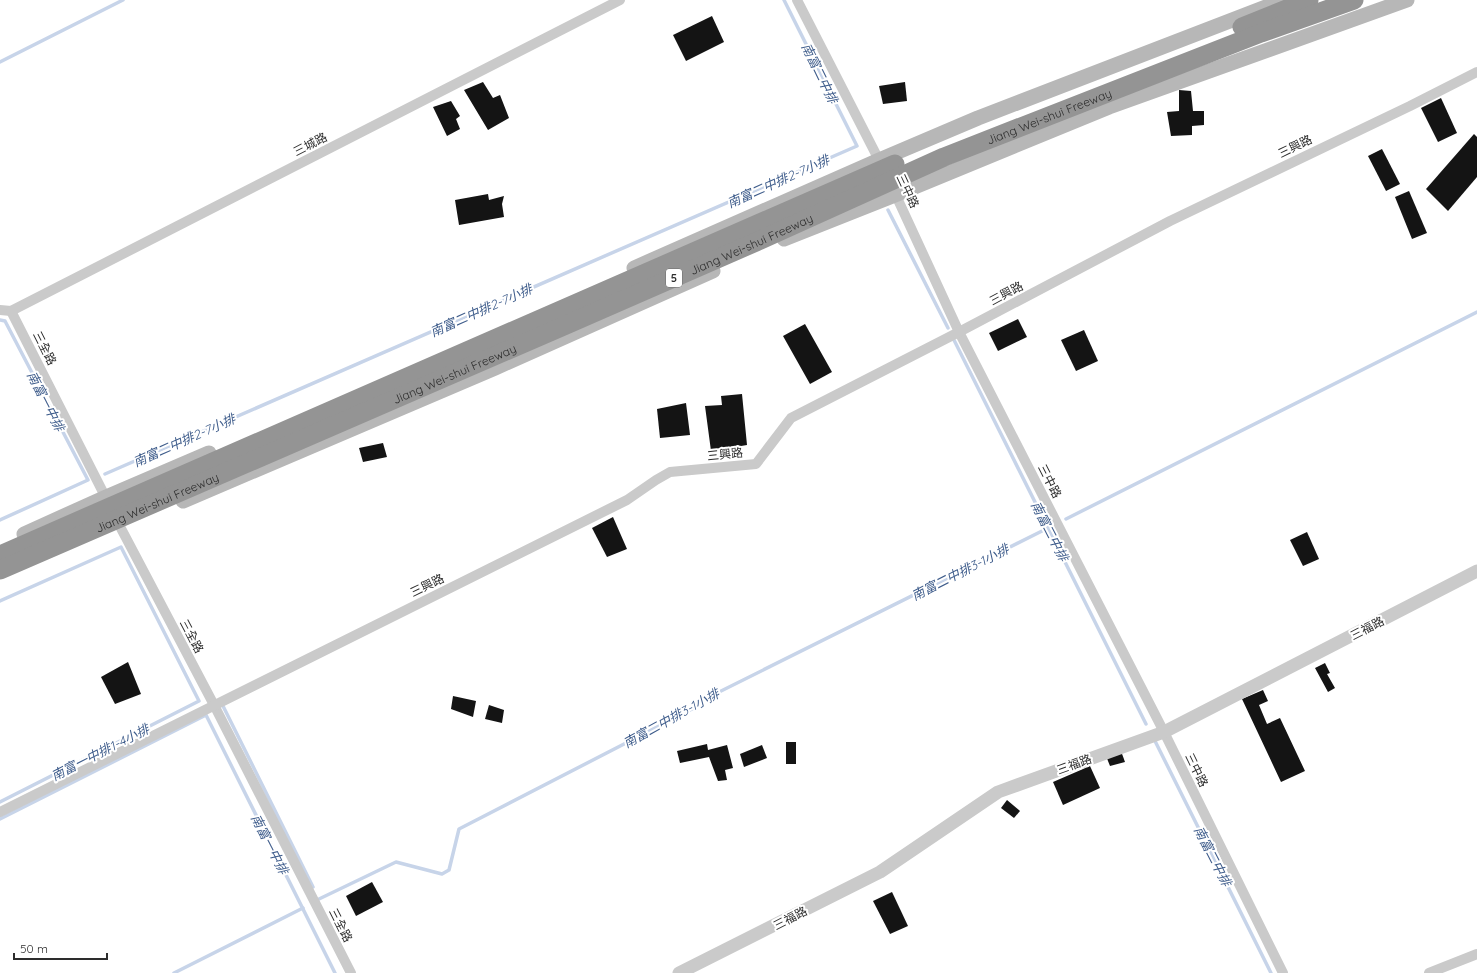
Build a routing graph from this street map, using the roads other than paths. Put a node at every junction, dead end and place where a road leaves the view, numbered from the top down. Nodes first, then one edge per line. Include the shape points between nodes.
1 (620, 0) edge
2 (797, 0) edge
3 (1284, 0) edge
4 (1309, 0) edge
5 (1354, 0) edge
6 (1407, 0) edge
7 (1477, 72) edge
8 (879, 160) junction
9 (896, 195) junction
10 (0, 310) edge
11 (11, 311) junction
12 (960, 332) junction
13 (106, 497) junction
14 (120, 528) junction
15 (0, 545) edge
16 (0, 555) edge
17 (0, 570) edge
18 (1477, 571) edge
19 (0, 580) edge
20 (214, 705) junction
21 (1164, 732) junction
22 (0, 812) edge
23 (1477, 954) edge
24 (351, 973) edge
25 (679, 973) edge
26 (1283, 973) edge
27 (1429, 973) edge

1 - 11 street, 三城路
2 - 8 street, 三中路
3 - 8 main road via 978,118
4 - 16 highway, Jiang Wei-shui Freeway / 5, bridge via 920,154
5 - 17 highway, Jiang Wei-shui Freeway / 5, bridge via 1261,33 944,157 647,290
6 - 9 main road via 1109,107
7 - 12 street, 三興路 via 1170,221
8 - 9 street, 三中路
8 - 13 main road via 370,385
9 - 12 street, 三中路
9 - 14 main road via 796,234 495,368
10 - 11 street
11 - 13 street, 三全路
12 - 20 street, 三興路 via 791,418 756,464 670,472 628,500
12 - 21 street, 三中路
13 - 14 street, 三全路
13 - 15 main road
14 - 19 main road
14 - 20 street, 三全路
18 - 21 street, 三福路
20 - 22 street, 三興路
20 - 24 street, 三全路
21 - 25 street, 三福路 via 998,792 880,872
21 - 26 street, 三中路
23 - 27 street

